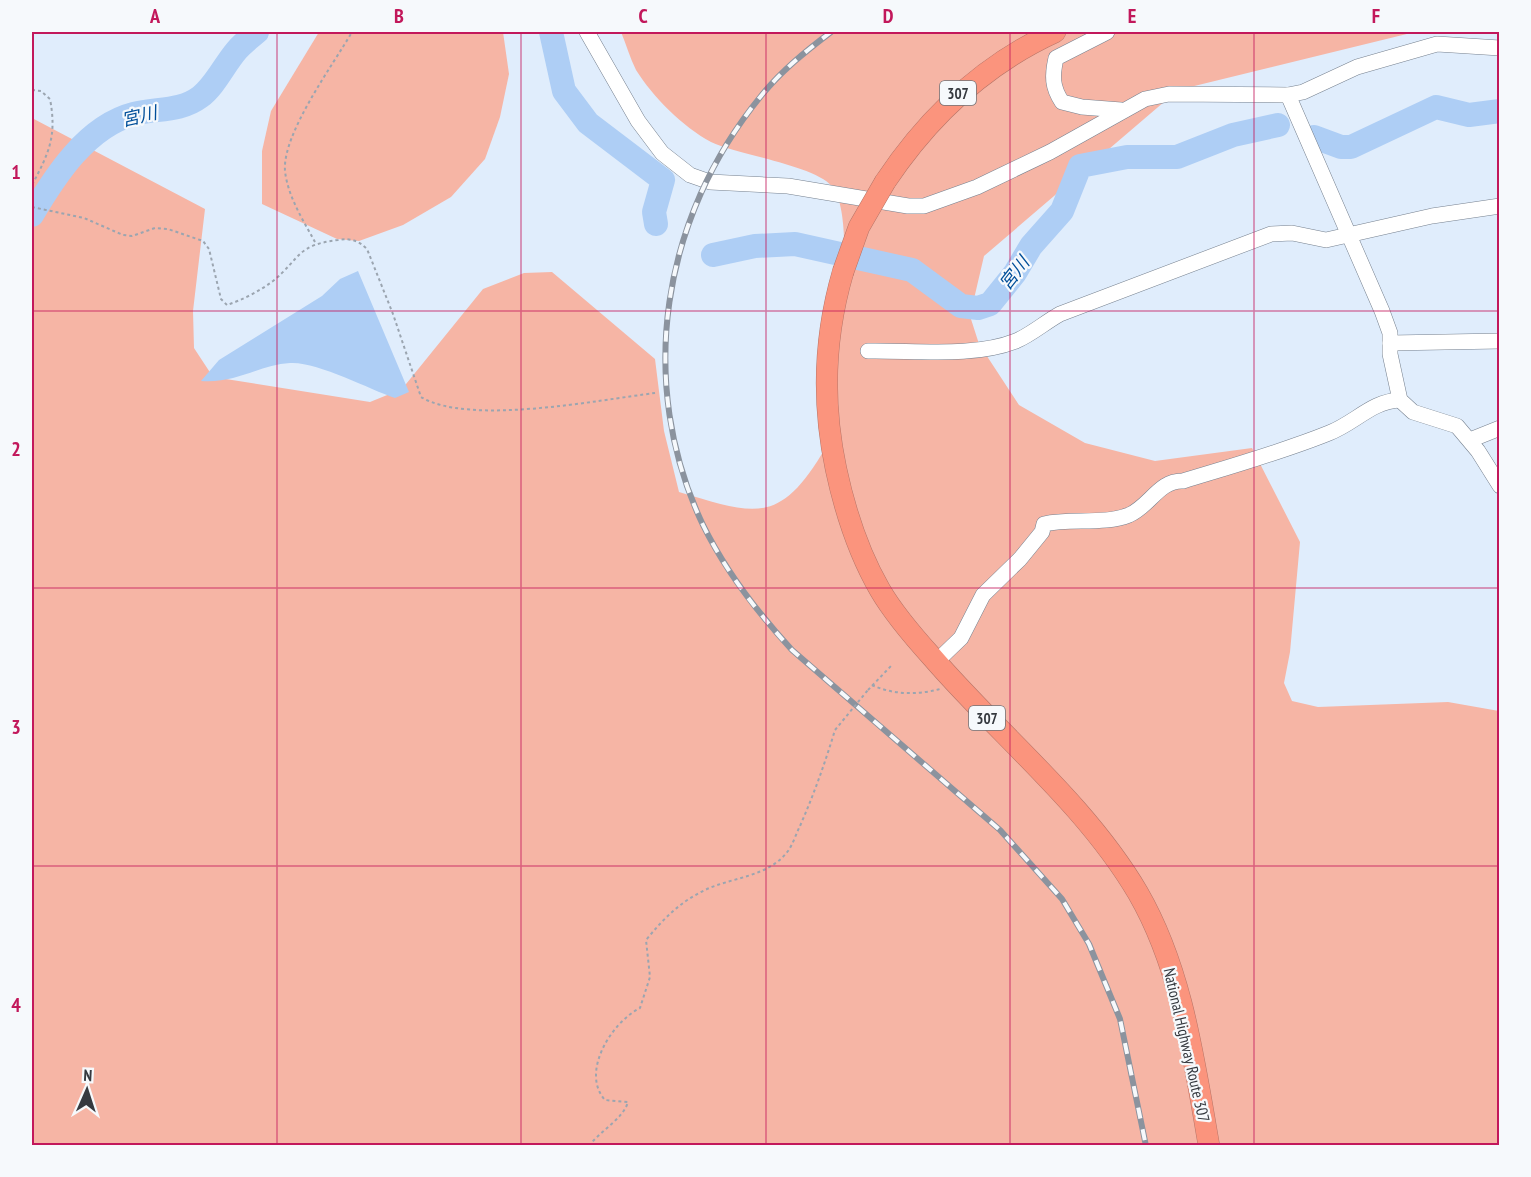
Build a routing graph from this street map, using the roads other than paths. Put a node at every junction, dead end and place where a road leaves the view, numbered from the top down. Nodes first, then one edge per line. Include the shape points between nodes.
1 (587, 32) edge
2 (1055, 32) edge
3 (1107, 32) edge
4 (1500, 48) edge
5 (1288, 95) junction
6 (1121, 110) junction
7 (1500, 206) edge
8 (1351, 236) junction
9 (1500, 341) edge
10 (1390, 344) junction
11 (868, 351) dead end
12 (1400, 400) junction
13 (1500, 428) edge
14 (1470, 440) junction
15 (1500, 486) edge
16 (936, 662) junction
17 (1209, 1146) edge

1 - 6 street via 638,122 662,153 690,175 710,182 788,186 859,200 924,206 1050,152
2 - 16 highway, National Highway Route 307 / 307, bridge via 1003,58 957,94 919,135 859,227 843,272 830,330 826,387 830,440 840,490 858,544 881,591
3 - 6 street via 1056,58 1054,90 1062,102
4 - 5 street via 1437,44 1357,67
5 - 6 street via 1169,94
5 - 8 street
7 - 8 street via 1432,216
8 - 10 street via 1382,311
8 - 11 street via 1326,240 1292,232 1271,234 1060,314 1031,334 1002,346
9 - 10 street
10 - 12 street
12 - 14 street via 1413,412 1457,426
12 - 16 street via 1378,404 1333,432 1278,452 1168,482 1129,515 1044,524 1020,559 983,595 961,638
13 - 14 street
14 - 15 street
16 - 17 highway, National Highway Route 307 / 307 via 1078,814 1116,860 1142,902 1175,980

